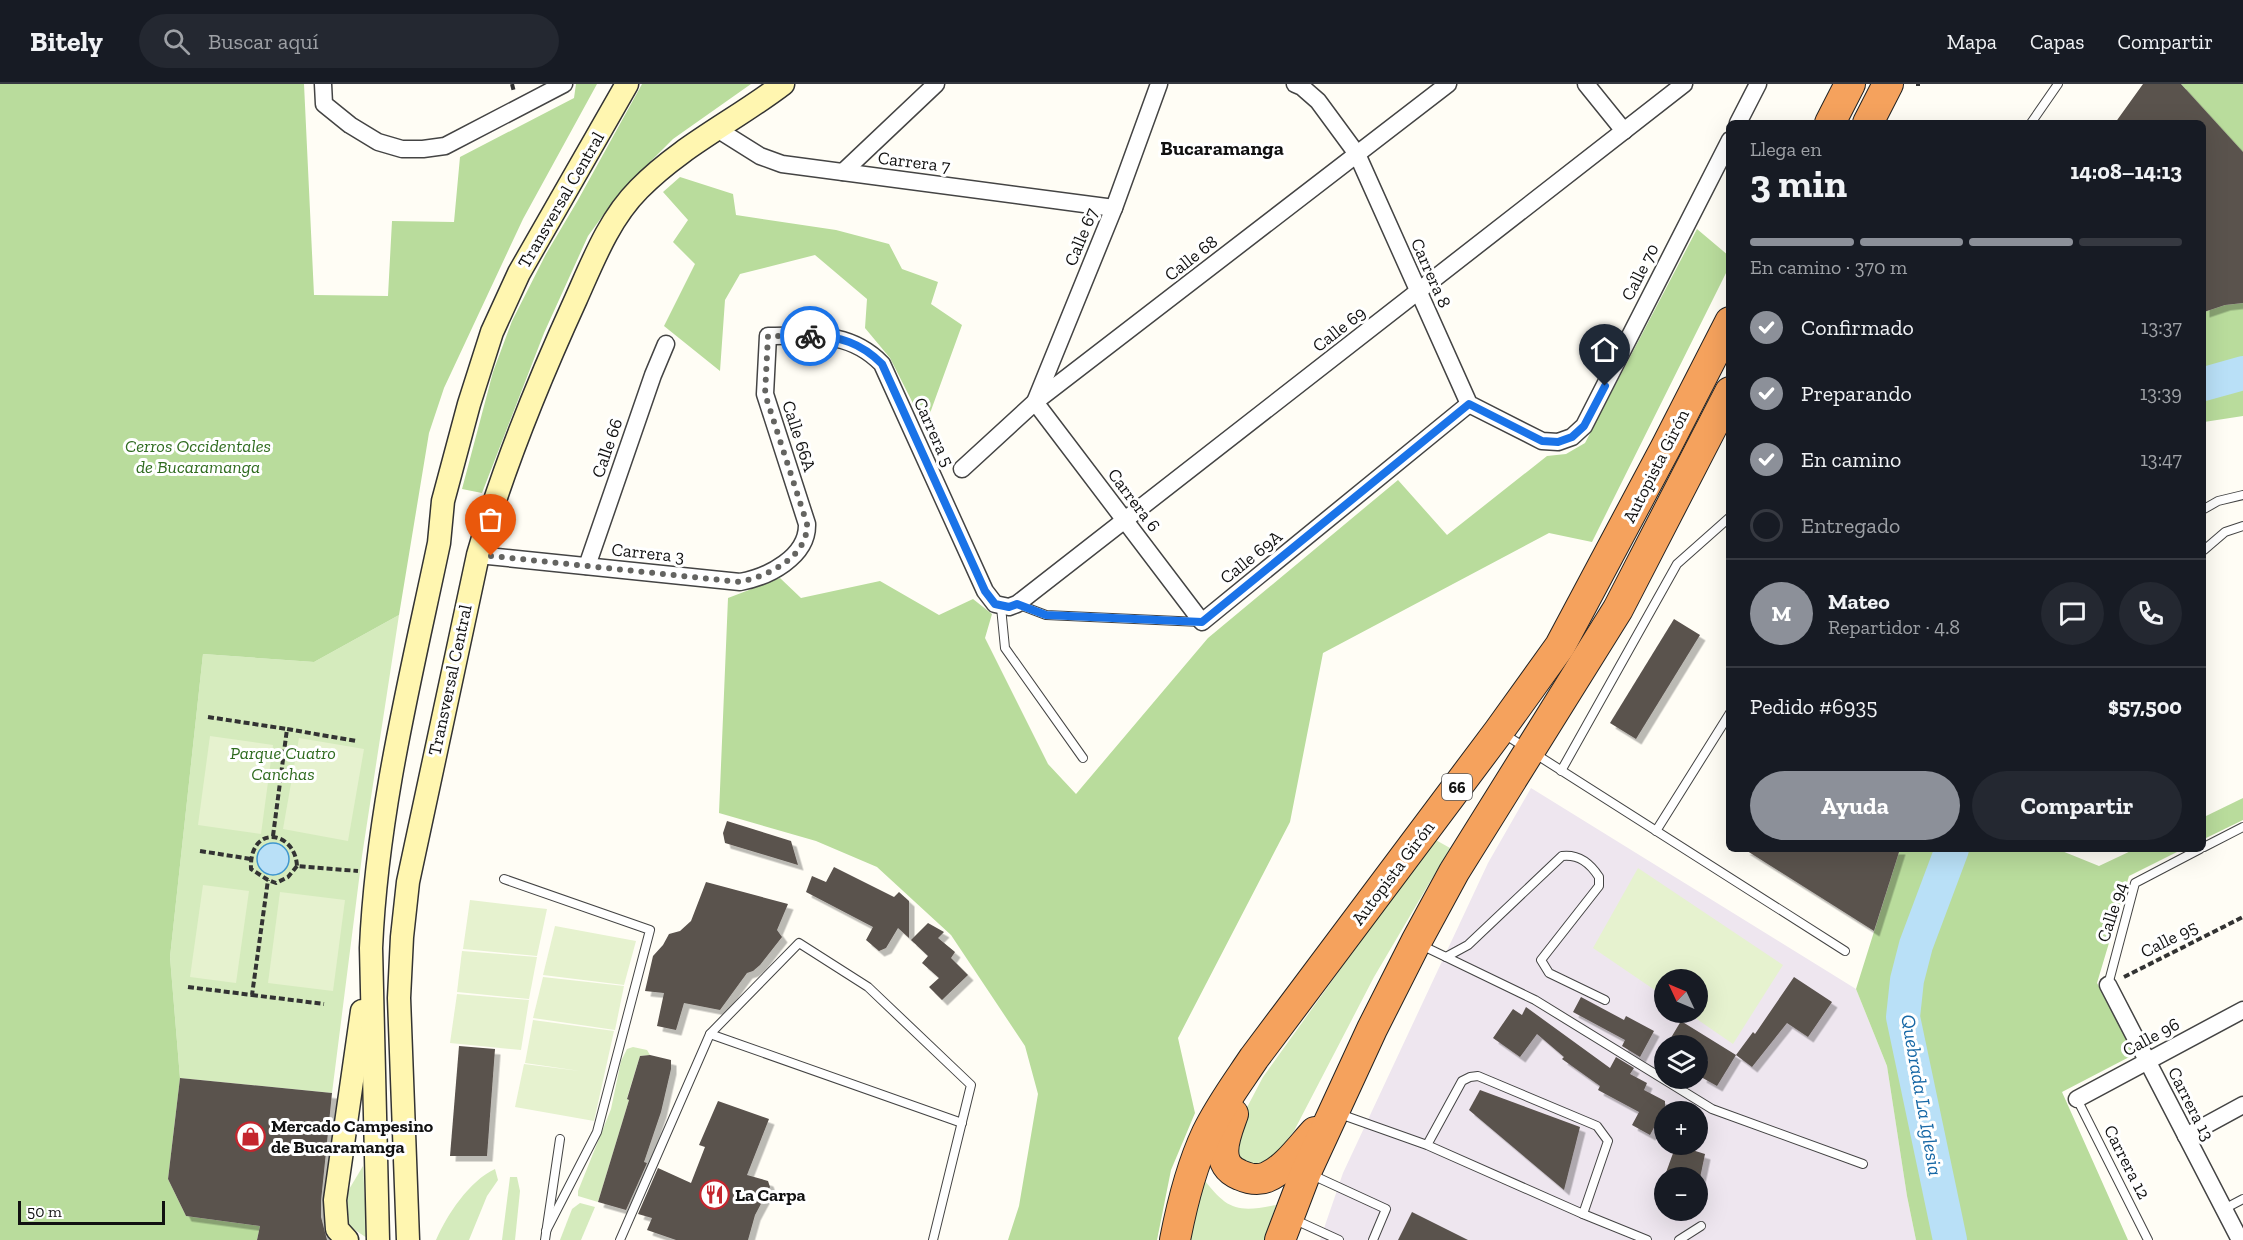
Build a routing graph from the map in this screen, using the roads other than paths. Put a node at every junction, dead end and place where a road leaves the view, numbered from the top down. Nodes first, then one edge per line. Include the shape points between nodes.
1 (323, 84) edge
2 (564, 84) edge
3 (627, 84) edge
4 (783, 84) edge
5 (936, 84) edge
6 (1159, 84) edge
7 (1295, 84) edge
8 (1448, 84) edge
9 (1586, 84) edge
10 (1684, 84) edge
11 (1758, 84) edge
12 (1850, 84) edge
13 (1888, 84) edge
14 (2058, 84) edge
15 (1740, 120) edge
16 (1832, 120) edge
17 (1870, 120) edge
18 (2033, 120) edge
19 (717, 129) junction
20 (1623, 131) junction
21 (1726, 148) edge
22 (1357, 154) junction
23 (843, 172) junction
24 (1114, 208) junction
25 (1418, 291) junction
26 (1726, 330) edge
27 (768, 336) joint
28 (666, 344) dead end
29 (1726, 400) edge
30 (1035, 402) junction
31 (1469, 404) junction
32 (962, 469) dead end
33 (2243, 495) edge
34 (2206, 508) edge
35 (1125, 520) junction
36 (1726, 521) edge
37 (2243, 526) edge
38 (803, 545) joint
39 (2206, 547) edge
40 (478, 555) junction
41 (586, 566) junction
42 (1009, 605) junction
43 (1202, 622) junction
44 (1726, 719) edge
45 (1499, 731) junction
46 (1530, 750) junction
47 (1083, 758) dead end
48 (1561, 771) junction
49 (2243, 827) edge
50 (1656, 831) junction
51 (2206, 846) edge
52 (2194, 852) edge
53 (504, 879) dead end
54 (1416, 942) junction
55 (371, 948) junction
56 (1845, 951) dead end
57 (1446, 957) junction
58 (2108, 985) joint
59 (1605, 1000) dead end
60 (2243, 1010) edge
61 (710, 1034) junction
62 (1254, 1058) junction
63 (2147, 1061) junction
64 (2077, 1099) joint
65 (2243, 1105) edge
66 (1334, 1112) junction
67 (962, 1123) junction
68 (2186, 1136) junction
69 (560, 1139) dead end
70 (1427, 1144) junction
71 (1863, 1164) dead end
72 (1306, 1172) junction
73 (2243, 1199) edge
74 (2224, 1209) junction
75 (1583, 1214) junction
76 (1701, 1226) dead end
77 (1284, 1228) edge
78 (545, 1236) edge
79 (347, 1240) edge
80 (378, 1240) edge
81 (408, 1240) edge
82 (620, 1240) edge
83 (933, 1240) edge
84 (1175, 1240) edge
85 (1339, 1240) edge
86 (1373, 1240) edge
87 (1647, 1240) edge
88 (1679, 1240) edge
89 (2148, 1240) edge
90 (2240, 1240) edge

1 - 2 street via 324,104 378,142 402,149 445,146
3 - 55 main road, Transversal Central via 519,273 480,368 443,501 439,543 376,873
4 - 19 main road, Transversal Central
5 - 23 street
6 - 24 street, Calle 67
7 - 22 street, Carrera 8 via 1317,101
8 - 22 street, Calle 68
9 - 20 street
10 - 20 street, Calle 69
11 - 15 street
12 - 16 highway
13 - 17 highway
14 - 18 lane
19 - 23 street, Carrera 7 via 771,161
19 - 40 main road, Transversal Central via 654,174 611,226 536,392
20 - 25 street, Calle 69
21 - 31 street, Calle 70 via 1584,426 1572,437 1558,442 1542,441
22 - 25 street, Carrera 8
22 - 30 street, Calle 68
23 - 24 street, Carrera 7
24 - 30 street, Calle 67
25 - 31 street, Carrera 8
25 - 35 street, Calle 69
26 - 45 highway, Autopista Girón / 66 via 1577,616
27 - 38 street, Calle 66A via 765,394 807,524
27 - 42 street, Carrera 5 via 827,336 851,341 870,351 882,364 985,591 995,604
28 - 41 street, Calle 66
29 - 46 highway, Autopista Girón / 66 via 1618,609
30 - 32 street, Calle 68
30 - 35 street, Carrera 6
31 - 43 street, Calle 69A
33 - 34 lane
35 - 42 street, Calle 69
35 - 43 street, Carrera 6
36 - 48 lane via 1677,564
37 - 39 lane via 2225,532
38 - 41 street, Carrera 3 via 776,568 740,582
40 - 41 street, Carrera 3
40 - 81 main road, Transversal Central via 408,882 402,937 399,998
42 - 43 lane via 1046,615
42 - 47 lane via 1005,648
44 - 50 lane
45 - 46 lane
45 - 62 highway, Autopista Girón / 66
46 - 48 lane
46 - 54 highway, Autopista Girón / 66 via 1454,872
48 - 50 lane
49 - 51 lane, Calle 94
50 - 56 lane
52 - 58 lane, Calle 94 via 2135,883
53 - 78 lane via 650,930 597,1132
54 - 57 lane
54 - 66 highway, Autopista Girón / 66
55 - 79 main road via 335,1200 337,1229
55 - 80 main road, Transversal Central
57 - 59 lane via 1468,945 1562,856 1571,855 1595,870 1599,886 1541,960 1549,973
57 - 71 lane via 1535,1000 1712,1109
58 - 63 street, Carrera 13
60 - 63 street, Calle 96
61 - 67 lane
61 - 67 lane via 799,943 868,987 971,1085
61 - 82 lane
62 - 66 highway via 1222,1150 1224,1161 1236,1174 1257,1179 1274,1173
62 - 84 highway, Autopista Girón / 66 via 1207,1133 1190,1176
63 - 64 street, Calle 96
63 - 68 street, Carrera 13
64 - 89 lane, Carrera 12
65 - 68 street
66 - 70 lane
66 - 72 highway, Autopista Girón / 66
67 - 83 lane
68 - 74 street, Carrera 13
69 - 78 lane
70 - 75 lane
70 - 75 lane via 1462,1081 1478,1076 1597,1126 1608,1141
72 - 77 highway, Autopista Girón / 66
72 - 86 lane via 1386,1209
73 - 74 lane
74 - 90 street, Carrera 13
75 - 87 lane
76 - 88 lane
77 - 85 lane

